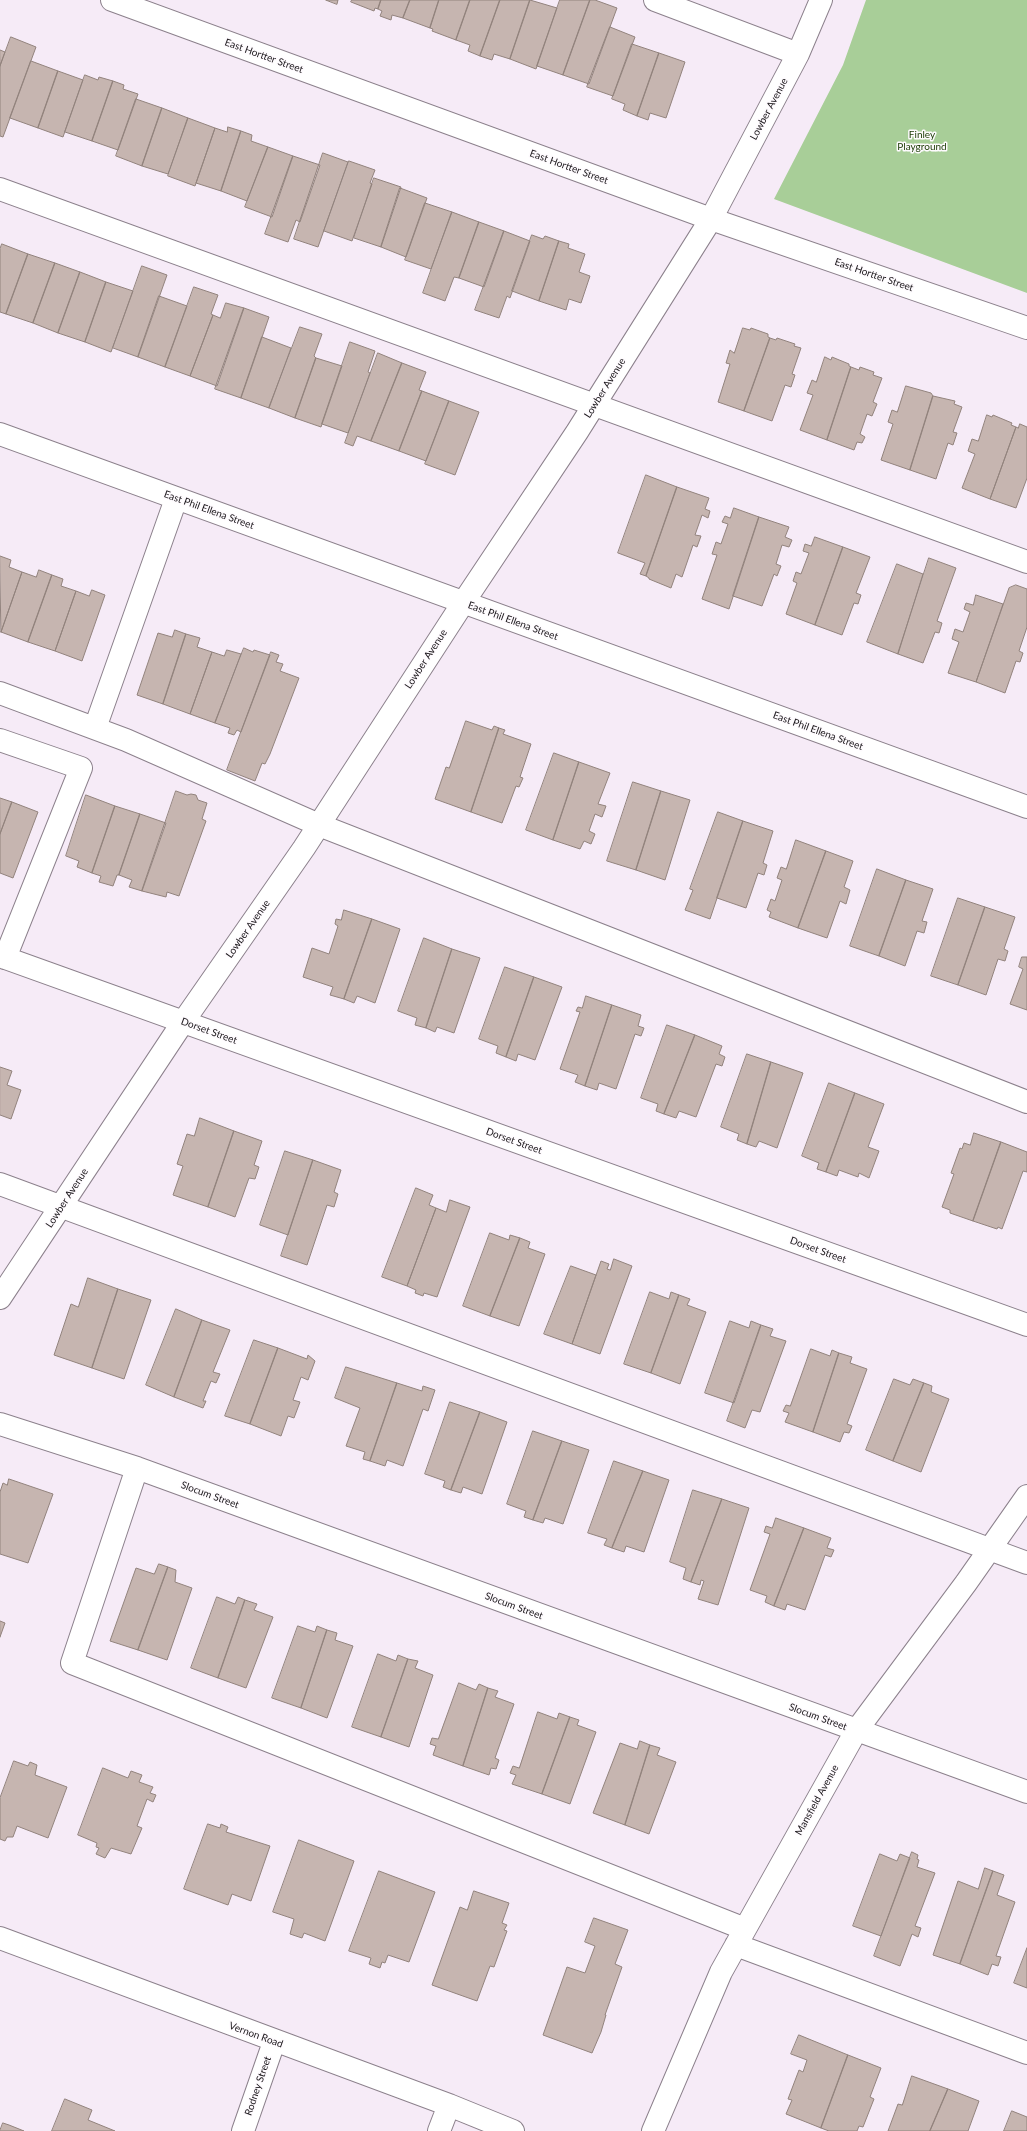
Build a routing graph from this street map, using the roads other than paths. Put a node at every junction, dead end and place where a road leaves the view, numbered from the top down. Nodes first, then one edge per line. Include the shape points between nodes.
1 (112, 0) edge
2 (654, 0) edge
3 (821, 0) edge
4 (798, 54) junction
5 (0, 189) edge
6 (711, 219) junction
7 (1027, 328) edge
8 (594, 406) junction
9 (0, 434) edge
10 (176, 499) junction
11 (1027, 562) edge
12 (462, 603) junction
13 (0, 693) edge
14 (95, 728) junction
15 (0, 740) edge
16 (1027, 807) edge
17 (319, 825) junction
18 (2, 957) edge
19 (183, 1022) junction
20 (1027, 1102) edge
21 (0, 1184) edge
22 (62, 1205) junction
23 (0, 1298) edge
24 (1027, 1325) edge
25 (0, 1424) edge
26 (137, 1468) junction
27 (1027, 1496) edge
28 (989, 1550) junction
29 (1027, 1563) edge
30 (856, 1731) junction
31 (1027, 1792) edge
32 (740, 1937) junction
33 (0, 1938) edge
34 (274, 2042) junction
35 (1027, 2053) edge
36 (449, 2105) junction
37 (242, 2131) edge
38 (439, 2131) edge
39 (513, 2131) edge
40 (653, 2131) edge

1 - 6 street, East Hortter Street
2 - 4 street
3 - 4 street, Lowber Avenue
4 - 6 street, Lowber Avenue
5 - 8 street
6 - 7 street, East Hortter Street
6 - 8 street, Lowber Avenue
8 - 11 street
8 - 12 street, Lowber Avenue
9 - 10 street, East Phil Ellena Street
10 - 12 street, East Phil Ellena Street
10 - 14 street
12 - 16 street, East Phil Ellena Street
12 - 17 street, Lowber Avenue
13 - 14 street
14 - 17 street
15 - 18 street via 81,768
17 - 19 street, Lowber Avenue
17 - 20 street
18 - 19 street, Dorset Street
19 - 22 street, Lowber Avenue
19 - 24 street, Dorset Street
21 - 22 street
22 - 23 street, Lowber Avenue
22 - 28 street
25 - 26 street, Slocum Street
26 - 30 street, Slocum Street
26 - 32 street via 72,1663
27 - 28 street, Mansfield Avenue
28 - 29 street
28 - 30 street, Mansfield Avenue
30 - 31 street, Slocum Street
30 - 32 street, Mansfield Avenue
32 - 35 street
32 - 40 street, Mansfield Avenue via 721,1972
33 - 34 street, Vernon Road
34 - 36 street, Vernon Road
34 - 37 street, Rodney Street
36 - 38 street
36 - 39 street, Vernon Road

